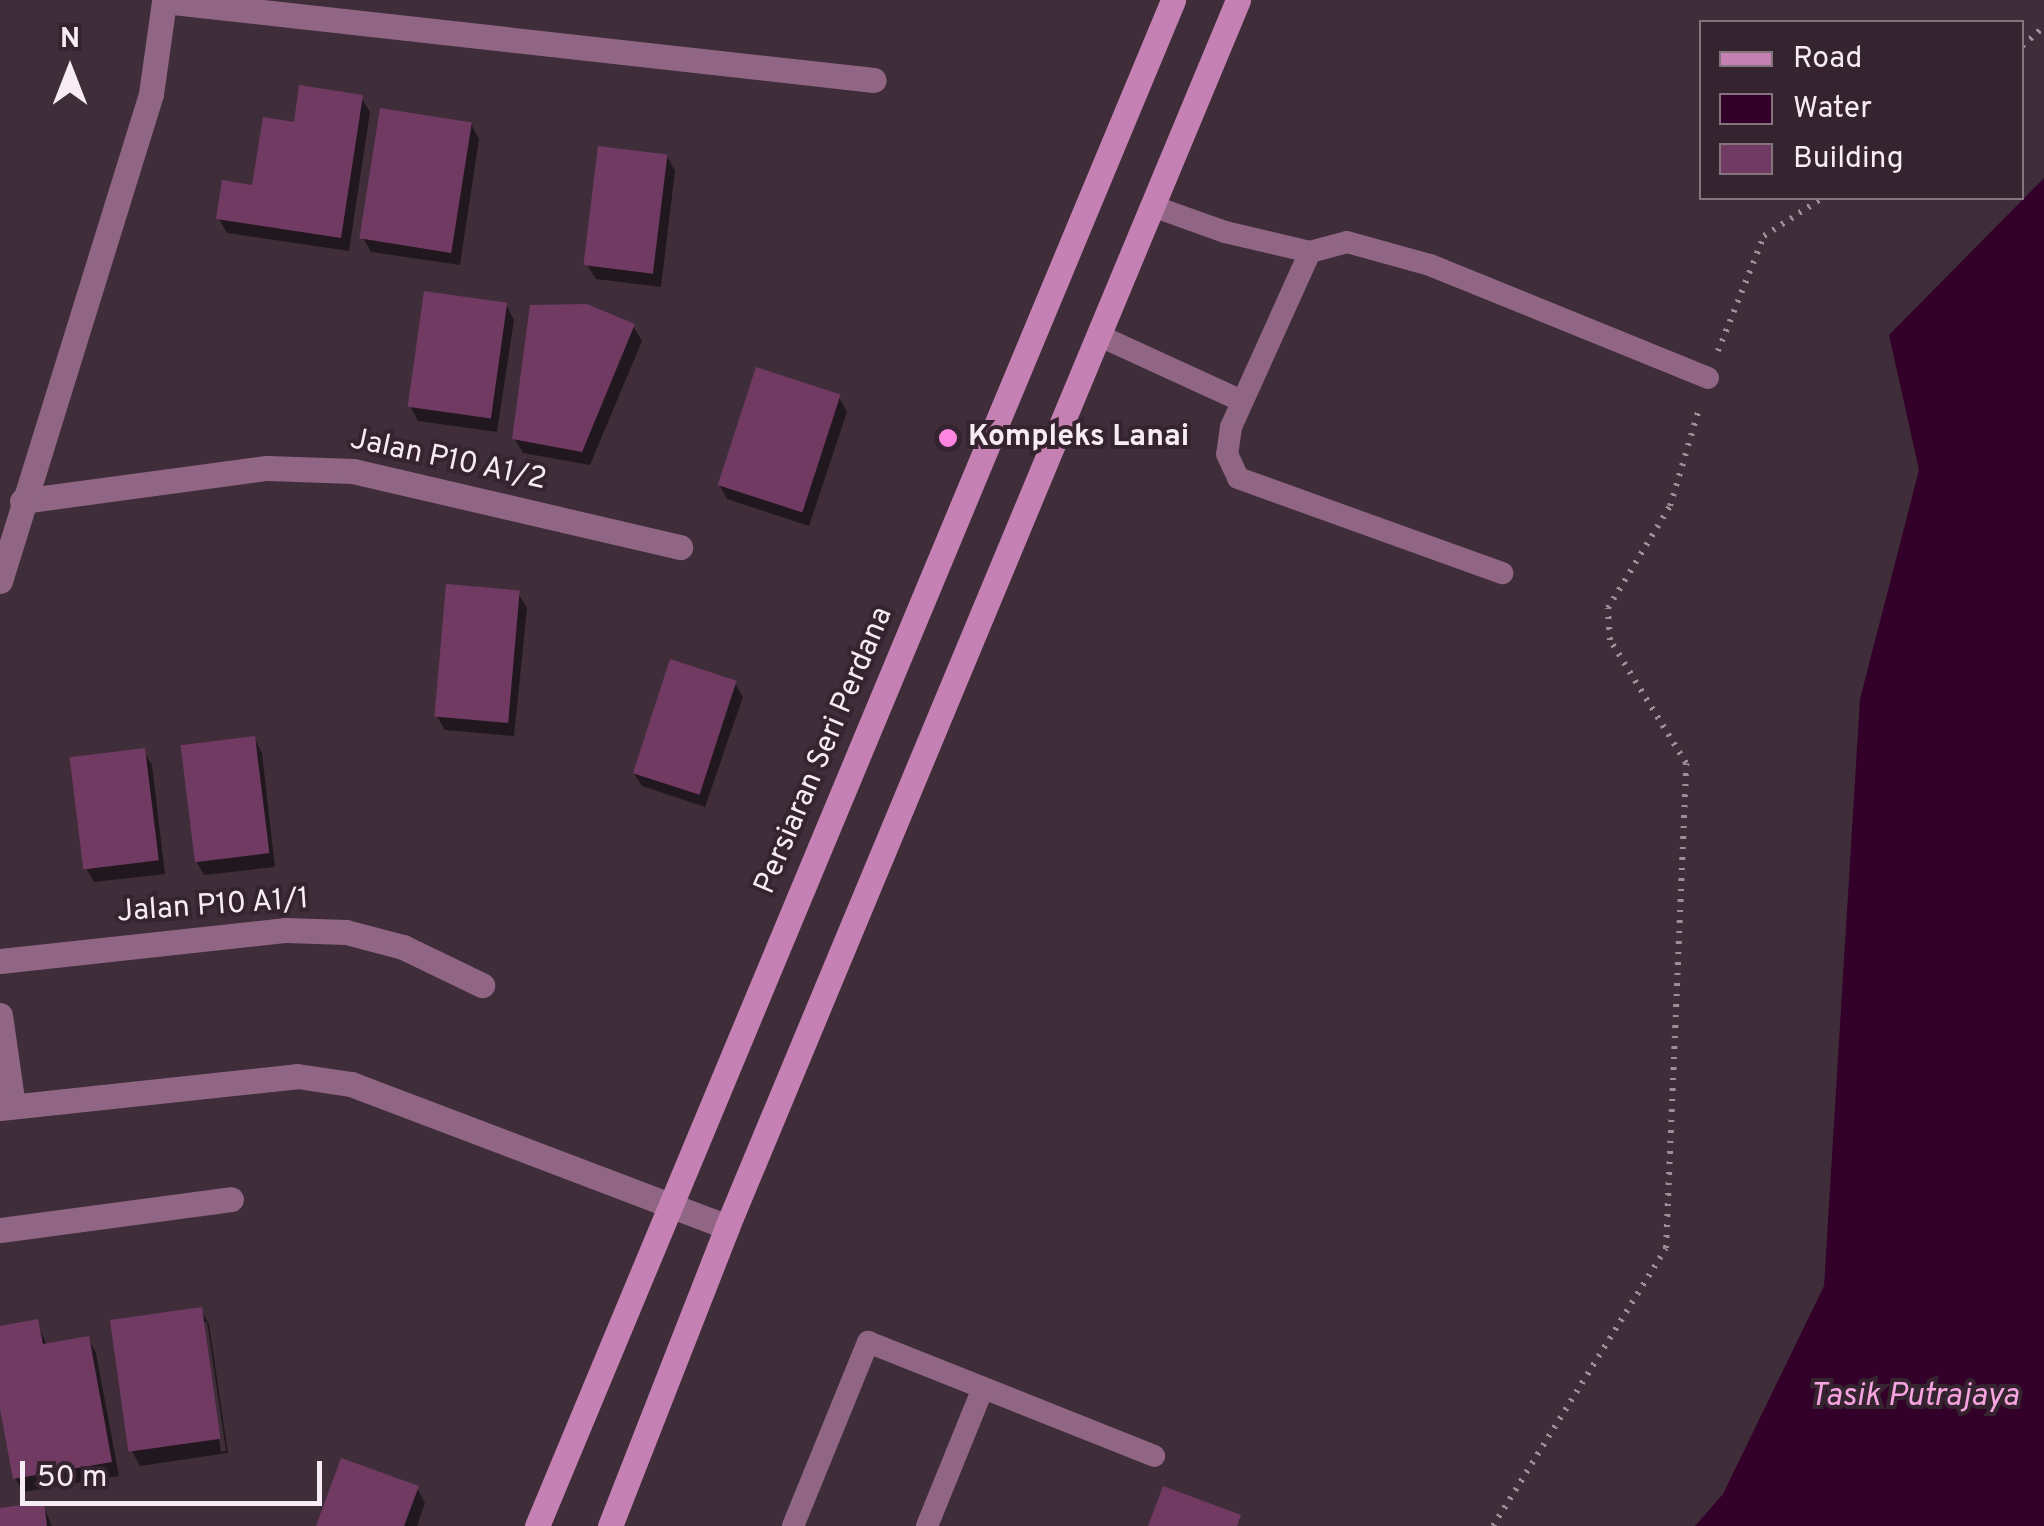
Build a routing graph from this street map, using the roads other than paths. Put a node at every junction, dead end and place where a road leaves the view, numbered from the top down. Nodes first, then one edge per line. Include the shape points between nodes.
1 (1173, 0) edge
2 (1238, 0) edge
3 (164, 1) edge
4 (874, 80) dead end
5 (1155, 207) junction
6 (1310, 252) junction
7 (1100, 336) junction
8 (1708, 378) road end
9 (1242, 401) junction
10 (22, 500) junction
11 (680, 548) dead end
12 (1502, 573) dead end
13 (0, 581) edge
14 (0, 961) edge
15 (482, 985) dead end
16 (0, 1014) edge
17 (7, 1107) edge
18 (231, 1199) dead end
19 (672, 1204) junction
20 (727, 1227) junction
21 (0, 1230) edge
22 (983, 1388) junction
23 (1154, 1456) dead end
24 (538, 1526) edge
25 (610, 1526) edge
26 (794, 1526) edge
27 (927, 1526) edge

1 - 19 street, Persiaran Seri Perdana
2 - 5 street
3 - 4 street
3 - 10 street via 151,94
5 - 6 lane
5 - 7 street
6 - 8 lane via 1347,242 1430,264
6 - 9 lane
7 - 9 lane
7 - 20 street
9 - 12 lane via 1228,454 1238,478
10 - 11 street, Jalan P10 A1/2 via 266,468 353,471
10 - 13 street
14 - 15 street, Jalan P10 A1/1 via 286,930 346,932 403,947
16 - 17 street
17 - 19 street via 297,1076 351,1084
18 - 21 street
19 - 20 street
19 - 24 street, Persiaran Seri Perdana
20 - 25 street
22 - 23 lane
22 - 26 lane via 868,1342
22 - 27 lane

